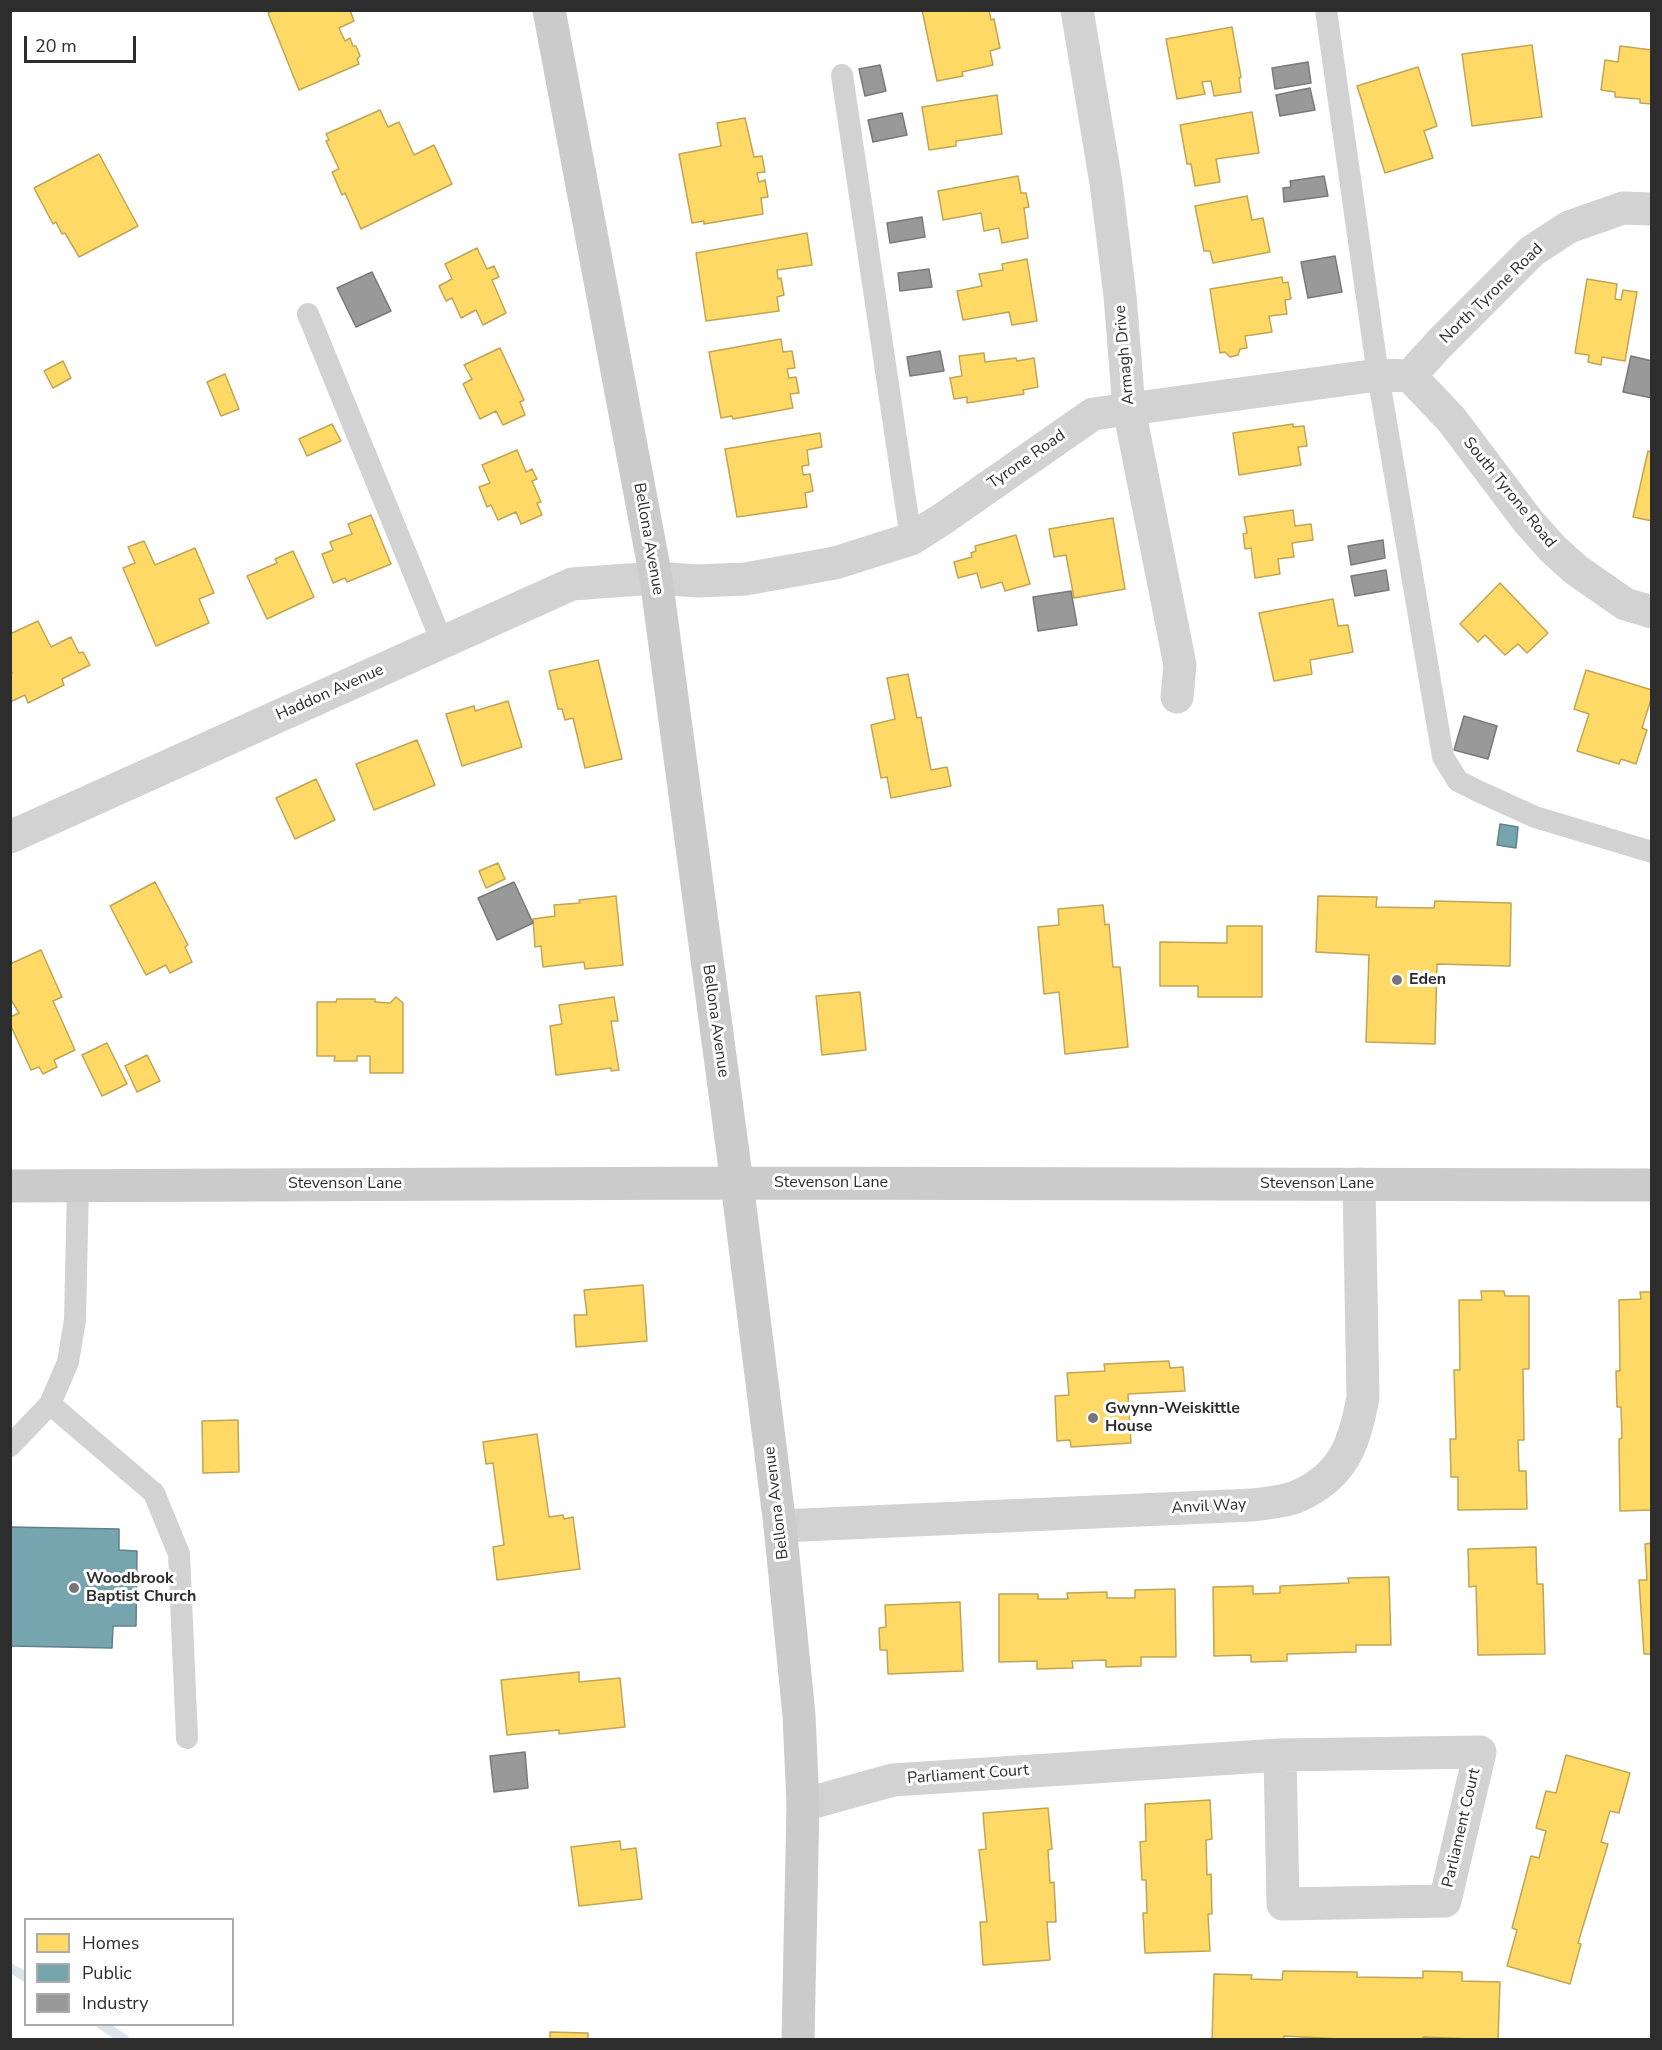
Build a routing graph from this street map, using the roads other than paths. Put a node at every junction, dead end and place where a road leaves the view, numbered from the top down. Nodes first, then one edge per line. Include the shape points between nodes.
1 (549, 10) edge
2 (1077, 10) edge
3 (1326, 10) edge
4 (842, 75) dead end
5 (1652, 209) edge
6 (308, 314) dead end
7 (1378, 375) junction
8 (1410, 376) junction
9 (1129, 408) junction
10 (911, 539) junction
11 (656, 578) junction
12 (1652, 612) edge
13 (442, 642) junction
14 (1177, 697) dead end
15 (10, 837) edge
16 (1652, 852) edge
17 (737, 1183) junction
18 (1359, 1184) junction
19 (78, 1185) junction
20 (1652, 1185) edge
21 (10, 1186) edge
22 (50, 1404) junction
23 (10, 1446) edge
24 (780, 1526) junction
25 (187, 1738) dead end
26 (1280, 1755) junction
27 (803, 1805) junction
28 (798, 2040) edge

1 - 11 street, Bellona Avenue
2 - 9 street, Armagh Drive via 1107,195
3 - 7 lane
4 - 10 lane
5 - 8 street, North Tyrone Road via 1623,208 1580,223 1532,251
6 - 13 lane
7 - 8 street, Tyrone Road
7 - 9 street, Tyrone Road
7 - 16 lane via 1443,757 1458,781 1488,796 1535,817
8 - 12 street, South Tyrone Road via 1450,419 1552,548 1625,604
9 - 10 street, Tyrone Road via 1093,414
9 - 14 street, Armagh Drive via 1180,665
10 - 11 street, Tyrone Road via 835,562 745,579
11 - 13 street, Haddon Avenue via 572,584
11 - 17 street, Bellona Avenue
13 - 15 street, Haddon Avenue
17 - 18 street, Stevenson Lane
17 - 19 street, Stevenson Lane
17 - 24 street, Bellona Avenue
18 - 20 street, Stevenson Lane
18 - 24 street, Anvil Way via 1363,1397 1357,1430 1345,1458 1322,1482 1296,1497 1252,1505
19 - 21 street, Stevenson Lane
19 - 22 lane via 75,1320 68,1362
22 - 23 lane
22 - 25 lane via 154,1493 179,1554
24 - 27 street, Bellona Avenue via 799,1715
26 - 26 street, Parliament Court via 1283,1904 1444,1901 1480,1752
26 - 27 street, Parliament Court via 893,1780
27 - 28 street, Bellona Avenue

